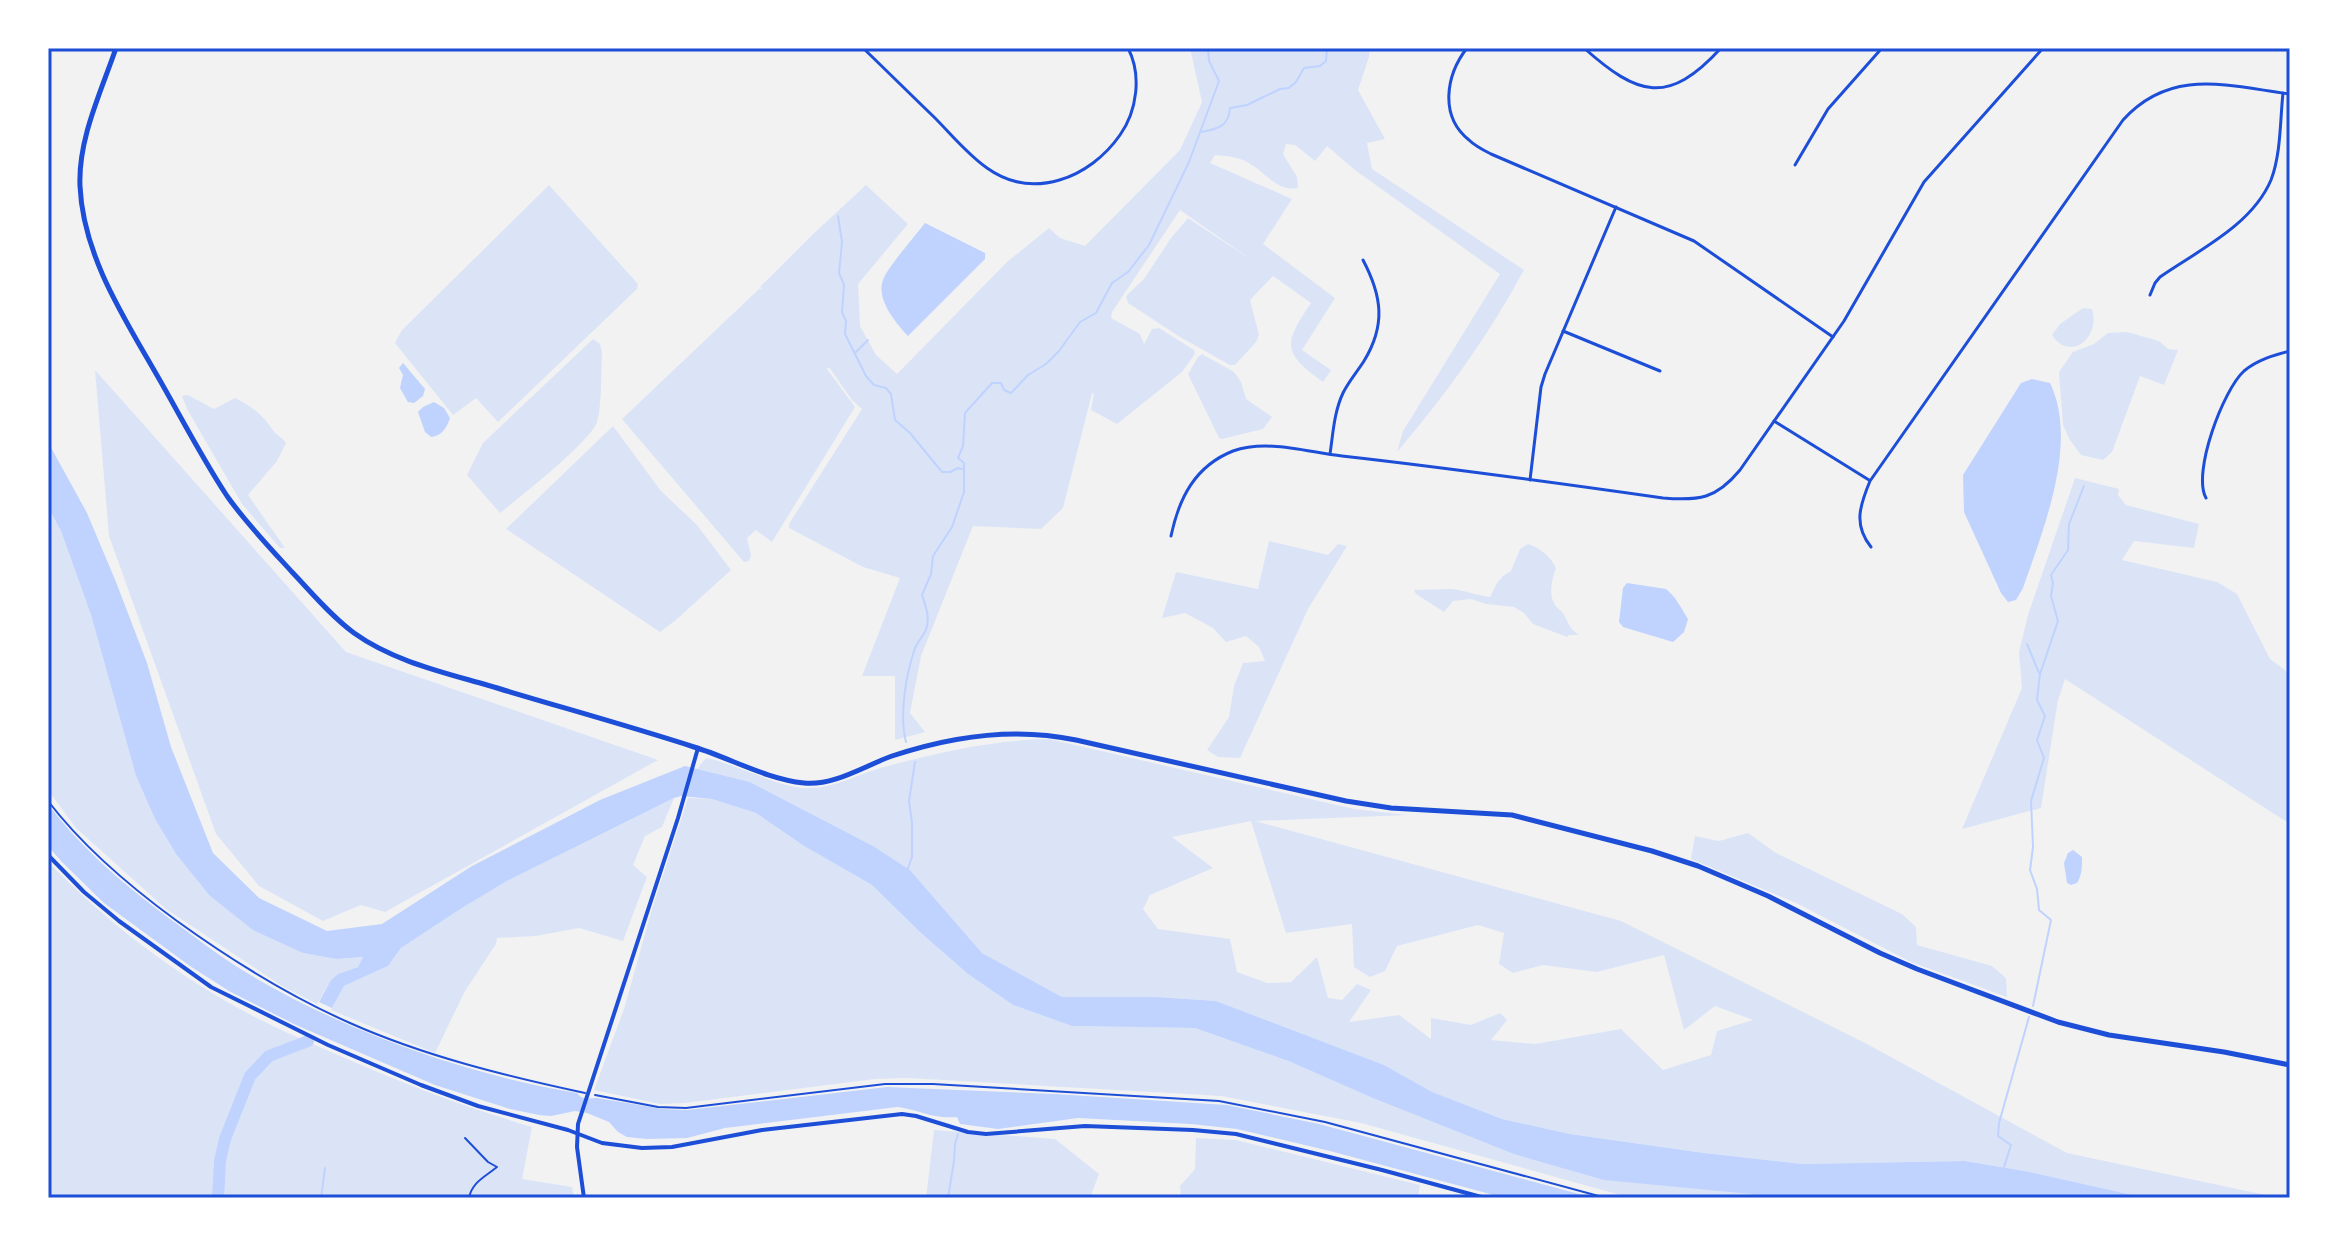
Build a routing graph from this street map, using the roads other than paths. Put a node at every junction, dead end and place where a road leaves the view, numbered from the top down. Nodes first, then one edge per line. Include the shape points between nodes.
1 (116, 48) edge
2 (863, 48) edge
3 (1128, 48) edge
4 (1467, 48) edge
5 (1584, 48) edge
6 (1721, 48) edge
7 (1882, 48) edge
8 (2043, 48) edge
9 (2283, 93) junction
10 (2290, 94) edge
11 (1795, 165) dead end
12 (1616, 207) junction
13 (1363, 260) dead end
14 (2150, 295) dead end
15 (1563, 331) junction
16 (1833, 337) junction
17 (2290, 351) edge
18 (1660, 371) dead end
19 (1774, 421) junction
20 (1330, 454) junction
21 (1530, 480) junction
22 (1870, 481) junction
23 (2206, 498) dead end
24 (1171, 536) dead end
25 (1871, 547) dead end
26 (698, 748) junction
27 (48, 855) edge
28 (2290, 1065) edge
29 (577, 1134) junction
30 (584, 1198) edge
31 (1485, 1198) edge

1 - 26 main road via 82,156 81,198 88,236 149,361 225,493 250,525 329,611 379,647 436,670
2 - 3 street via 984,166 1009,180 1041,184 1086,169 1125,128 1136,81
4 - 12 street via 1449,86 1451,110 1468,140
5 - 6 street via 1616,76 1652,88 1688,79
7 - 11 street via 1828,109
8 - 16 street via 1924,182
9 - 10 street
9 - 14 street via 2275,164 2259,203 2246,218 2160,277
9 - 22 street via 2193,84 2157,93 2134,108
12 - 15 street
12 - 16 street via 1713,252
13 - 20 street via 1378,297 1379,323 1371,349 1343,392
15 - 18 street
15 - 21 street via 1541,387
16 - 19 street
17 - 23 street via 2244,371 2222,402 2201,483
19 - 21 street via 1730,481 1697,499
19 - 22 street
20 - 21 street
20 - 24 street via 1255,446 1223,456 1201,471 1184,493
22 - 25 street via 1858,518
26 - 28 main road via 790,781 811,783 911,750 986,735 1034,733 1368,805 1531,819 1698,866 1892,959 2058,1022
26 - 29 street
27 - 29 street via 119,921 233,999 421,1085
29 - 30 street
29 - 31 street via 618,1146 654,1148 902,1114 986,1134 1085,1126 1193,1130 1266,1140

